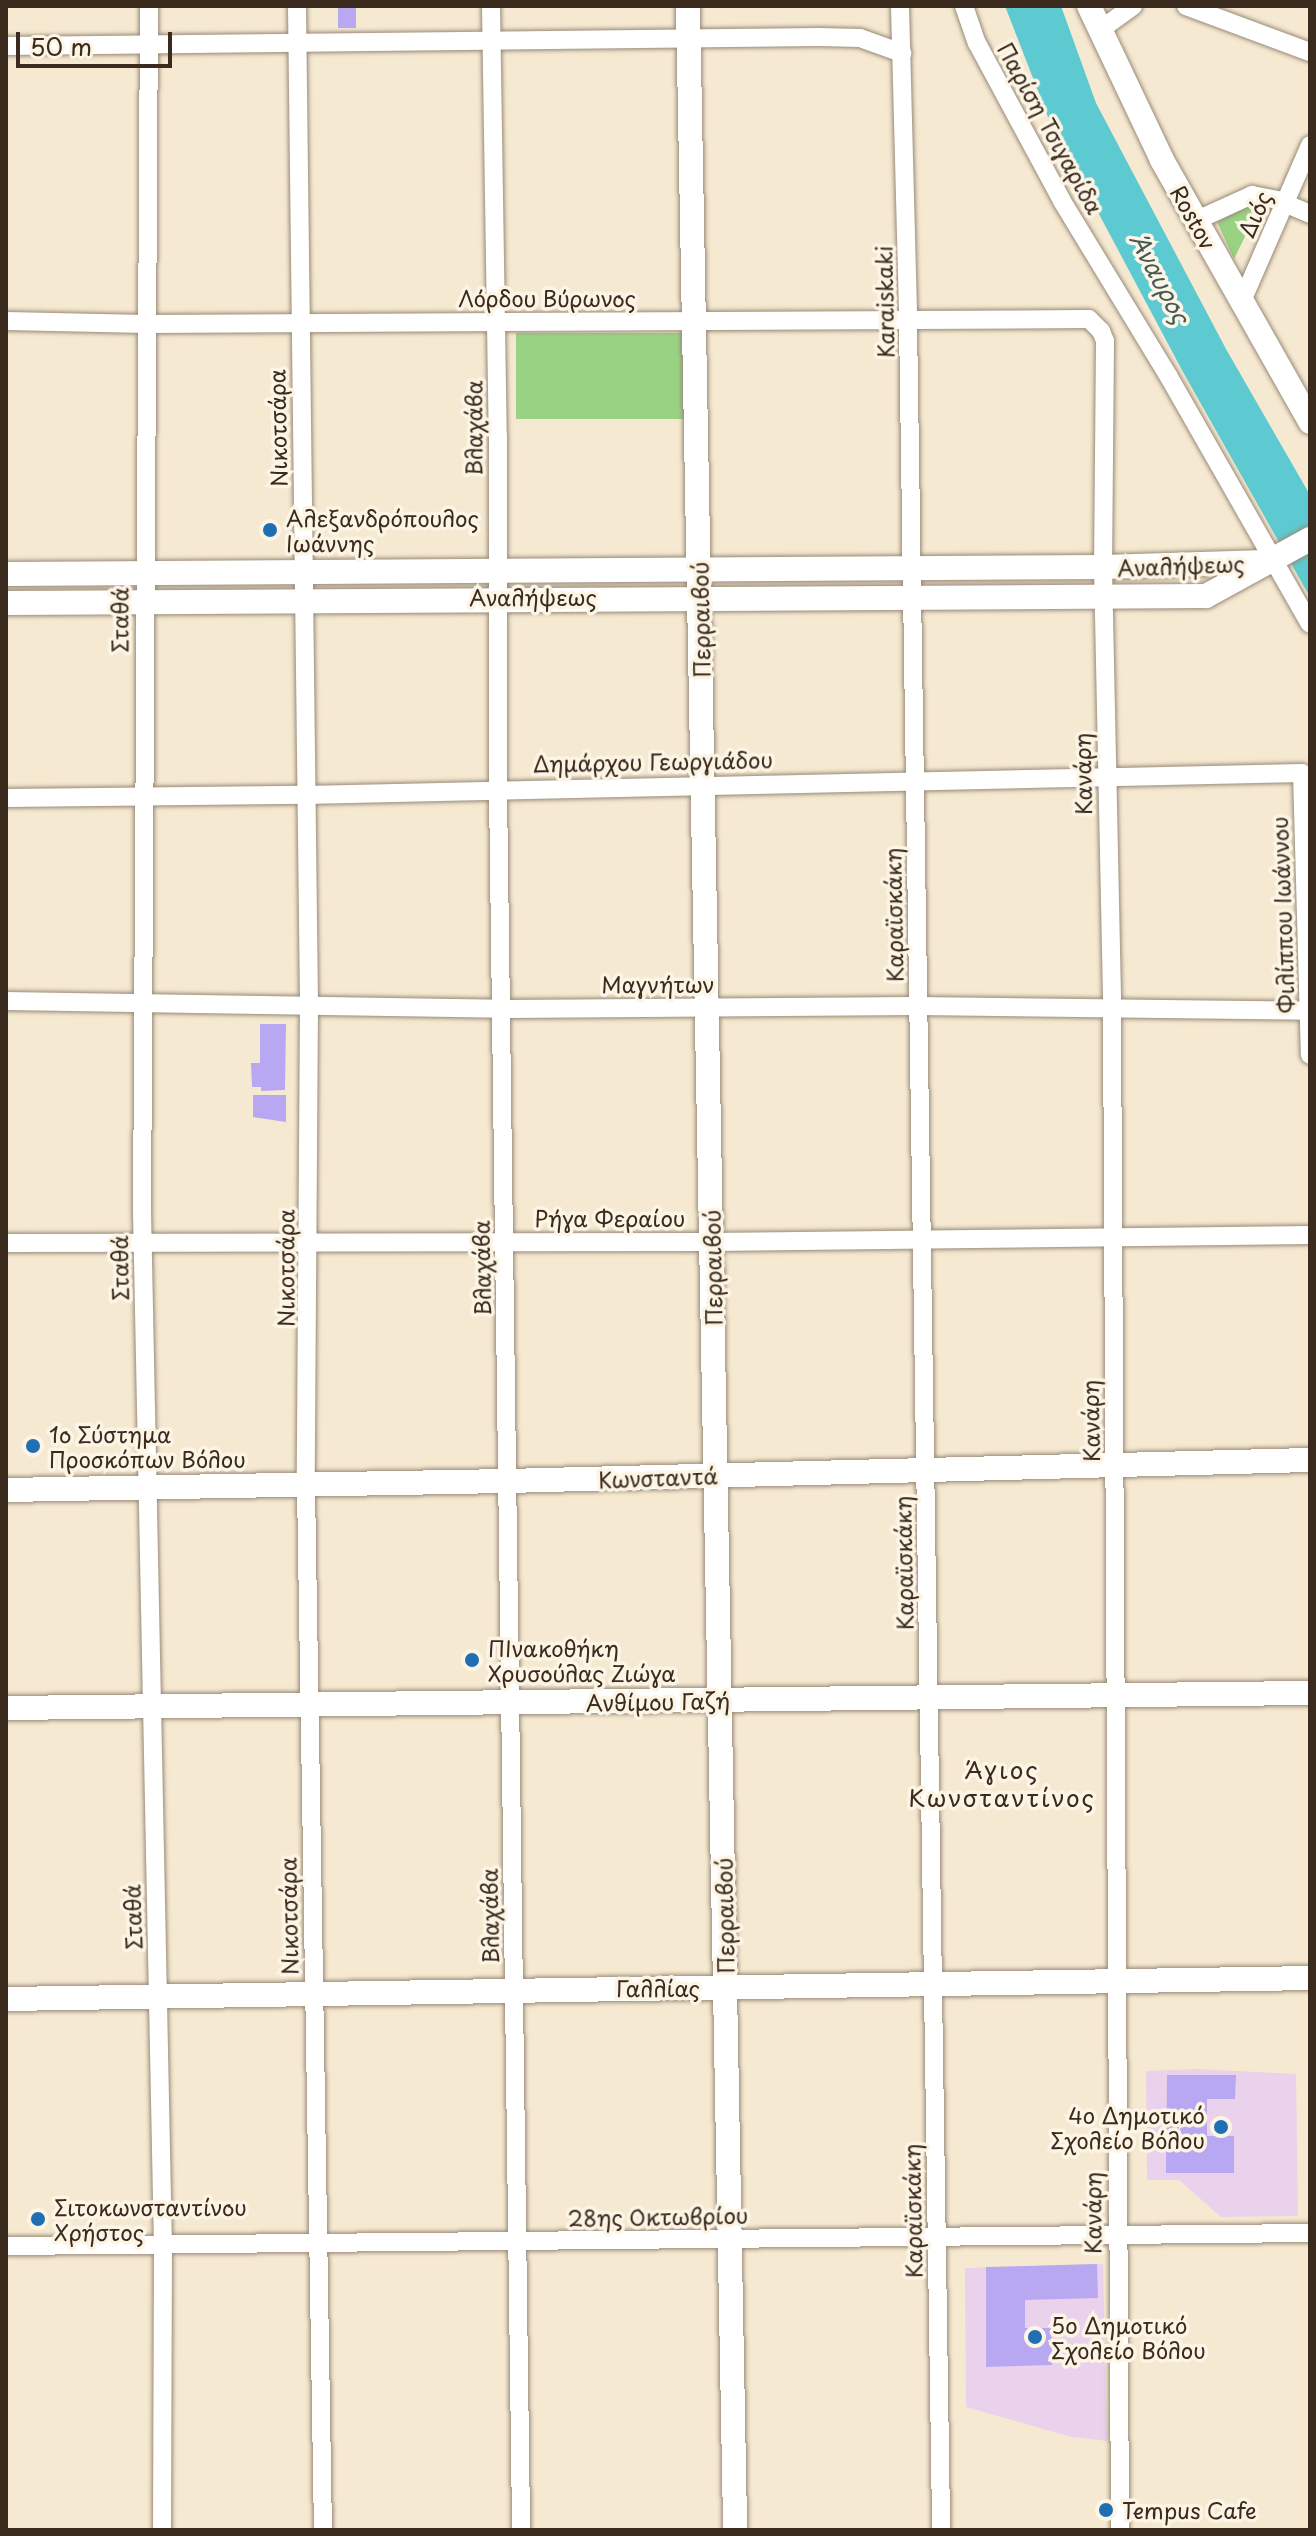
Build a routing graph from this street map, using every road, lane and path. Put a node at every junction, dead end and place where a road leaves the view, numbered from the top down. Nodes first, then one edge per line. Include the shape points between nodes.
1 (149, 6) edge
2 (297, 6) edge
3 (491, 6) edge
4 (688, 6) edge
5 (900, 6) edge
6 (964, 6) edge
7 (1089, 6) edge
8 (1133, 6) edge
9 (1186, 6) edge
10 (1100, 30) junction
11 (689, 39) junction
12 (492, 41) junction
13 (297, 43) junction
14 (148, 45) junction
15 (6, 46) edge
16 (1310, 52) edge
17 (902, 53) junction
18 (1310, 145) edge
19 (1285, 203) junction
20 (1310, 214) edge
21 (1195, 221) junction
22 (1242, 301) junction
23 (1089, 319) joint
24 (6, 321) edge
25 (496, 322) junction
26 (694, 322) junction
27 (908, 322) junction
28 (147, 324) junction
29 (300, 324) junction
30 (1310, 422) edge
31 (1310, 539) edge
32 (1275, 560) junction
33 (912, 567) junction
34 (1103, 567) junction
35 (699, 568) junction
36 (497, 569) junction
37 (302, 571) junction
38 (143, 572) junction
39 (6, 574) edge
40 (699, 596) junction
41 (912, 596) junction
42 (1104, 596) junction
43 (497, 597) junction
44 (302, 599) junction
45 (143, 600) junction
46 (6, 603) edge
47 (1310, 624) edge
48 (1302, 773) joint
49 (1105, 778) junction
50 (915, 780) junction
51 (703, 784) junction
52 (498, 789) junction
53 (305, 795) junction
54 (144, 796) junction
55 (6, 798) edge
56 (6, 1001) edge
57 (145, 1004) junction
58 (309, 1006) junction
59 (918, 1006) junction
60 (707, 1008) junction
61 (1112, 1008) junction
62 (501, 1009) junction
63 (1309, 1010) edge
64 (1310, 1055) edge
65 (1310, 1235) edge
66 (1113, 1237) junction
67 (922, 1239) junction
68 (505, 1242) junction
69 (711, 1242) junction
70 (6, 1243) edge
71 (142, 1243) junction
72 (309, 1243) junction
73 (1310, 1460) edge
74 (1115, 1465) junction
75 (925, 1470) junction
76 (715, 1475) junction
77 (507, 1481) junction
78 (306, 1486) junction
79 (146, 1488) junction
80 (6, 1490) edge
81 (1310, 1693) edge
82 (1117, 1695) junction
83 (928, 1697) junction
84 (720, 1700) junction
85 (511, 1703) junction
86 (309, 1705) junction
87 (150, 1707) junction
88 (6, 1708) edge
89 (1310, 1978) edge
90 (1117, 1981) junction
91 (933, 1984) junction
92 (725, 1988) junction
93 (514, 1989) junction
94 (313, 1992) junction
95 (159, 1995) junction
96 (6, 1999) edge
97 (1310, 2233) edge
98 (1116, 2235) junction
99 (937, 2237) junction
100 (730, 2239) junction
101 (519, 2241) junction
102 (317, 2243) junction
103 (163, 2244) junction
104 (6, 2246) edge
105 (162, 2530) edge
106 (323, 2530) edge
107 (521, 2530) edge
108 (735, 2530) edge
109 (941, 2530) edge
110 (1120, 2530) edge

1 - 14 street, Σταθά
2 - 13 street, Νικοτσάρα
3 - 12 street, Βλαχάβα
4 - 11 street, Περραιβού
5 - 17 street, Karaiskaki
6 - 32 street, Παρίση Τσιγαρίδα via 977,43 1056,190
7 - 10 street, Rostov
8 - 10 street
9 - 16 street
10 - 21 street, Rostov
11 - 12 street
11 - 17 street via 860,38
11 - 26 street, Περραιβού
12 - 13 street
12 - 25 street, Βλαχάβα
13 - 14 street
13 - 29 street, Νικοτσάρα
14 - 15 street
14 - 28 street, Σταθά
17 - 27 street, Karaiskaki
18 - 19 street, Διός
19 - 20 street
19 - 21 street via 1248,196
19 - 22 street, Διός
21 - 22 street, Rostov
22 - 30 street, Rostov
23 - 27 street, Λόρδου Βύρωνος
23 - 34 street, Κανάρη via 1105,341
24 - 28 street, Λόρδου Βύρωνος
25 - 26 street, Λόρδου Βύρωνος
25 - 29 street, Λόρδου Βύρωνος
25 - 36 street, Βλαχάβα
26 - 27 street, Λόρδου Βύρωνος
26 - 35 street, Περραιβού
27 - 33 street, Karaiskaki
28 - 29 street, Λόρδου Βύρωνος
28 - 38 street, Σταθά
29 - 37 street, Νικοτσάρα
31 - 32 street
32 - 34 street, Αναλήψεως
32 - 42 street, Αναλήψεως via 1206,596
32 - 47 street, Παρίση Τσιγαρίδα
33 - 34 street, Αναλήψεως
33 - 35 street, Αναλήψεως
33 - 41 street, Karaiskaki
34 - 42 street, Κανάρη
35 - 36 street, Αναλήψεως
35 - 40 street, Περραιβού
36 - 37 street, Αναλήψεως
36 - 43 street, Βλαχάβα
37 - 38 street, Αναλήψεως
37 - 44 street, Νικοτσάρα
38 - 39 street, Αναλήψεως
38 - 45 street, Σταθά
40 - 41 street, Αναλήψεως
40 - 43 street, Αναλήψεως
40 - 51 street, Περραιβού
41 - 42 street, Αναλήψεως
41 - 50 street, Καραϊσκάκη
42 - 49 street, Κανάρη
43 - 44 street, Αναλήψεως
43 - 52 street, Βλαχάβα
44 - 45 street, Αναλήψεως
44 - 53 street, Νικοτσάρα
45 - 46 street, Αναλήψεως
45 - 54 street, Σταθά
48 - 49 street, Δημάρχου Γεωργιάδου
48 - 63 street, Φιλίππου Ιωάννου
49 - 50 street, Δημάρχου Γεωργιάδου
49 - 61 street, Κανάρη
50 - 51 street, Δημάρχου Γεωργιάδου
50 - 59 street, Καραϊσκάκη
51 - 52 street, Δημάρχου Γεωργιάδου
51 - 60 street, Περραιβού
52 - 53 street, Δημάρχου Γεωργιάδου
52 - 62 street, Βλαχάβα
53 - 54 street, Δημάρχου Γεωργιάδου
53 - 58 street, Νικοτσάρα
54 - 55 street, Δημάρχου Γεωργιάδου
54 - 57 street, Σταθά
56 - 57 street, Μαγνήτων
57 - 58 street, Μαγνήτων
57 - 71 street, Σταθά
58 - 62 street, Μαγνήτων
58 - 72 street, Νικοτσάρα
59 - 60 street, Μαγνήτων
59 - 61 street, Μαγνήτων
59 - 67 street, Καραϊσκάκη
60 - 62 street, Μαγνήτων
60 - 69 street, Περραιβού
61 - 63 street, Μαγνήτων
61 - 66 street, Κανάρη
62 - 68 street, Βλαχάβα
63 - 64 street, Φιλίππου Ιωάννου
65 - 66 street, Ρήγα Φεραίου
66 - 67 street, Ρήγα Φεραίου
66 - 74 street, Κανάρη
67 - 69 street, Ρήγα Φεραίου
67 - 75 street, Καραϊσκάκη
68 - 69 street, Ρήγα Φεραίου
68 - 72 street, Ρήγα Φεραίου
68 - 77 street, Βλαχάβα
69 - 76 street, Περραιβού
70 - 71 street, Ρήγα Φεραίου
71 - 72 street, Ρήγα Φεραίου
71 - 79 street, Σταθά
72 - 78 street, Νικοτσάρα
73 - 74 street, Κωνσταντά
74 - 75 street, Κωνσταντά
74 - 82 street, Κανάρη
75 - 76 street, Κωνσταντά
75 - 83 street, Καραϊσκάκη
76 - 77 street, Κωνσταντά
76 - 84 street, Περραιβού
77 - 78 street, Κωνσταντά
77 - 85 street, Βλαχάβα
78 - 79 street, Κωνσταντά
78 - 86 street, Νικοτσάρα
79 - 80 street, Κωνσταντά
79 - 87 street, Σταθά
81 - 82 street, Ανθίμου Γαζή
82 - 83 street, Ανθίμου Γαζή
82 - 90 street, Κανάρη
83 - 84 street, Ανθίμου Γαζή
83 - 91 street, Καραϊσκάκη
84 - 85 street, Ανθίμου Γαζή
84 - 92 street, Περραιβού
85 - 86 street, Ανθίμου Γαζή
85 - 93 street, Βλαχάβα
86 - 87 street, Ανθίμου Γαζή
86 - 94 street, Νικοτσάρα
87 - 88 street, Ανθίμου Γαζή
87 - 95 street, Σταθά
89 - 90 street, Γαλλίας
90 - 91 street, Γαλλίας
90 - 98 street, Κανάρη
91 - 92 street, Γαλλίας
91 - 99 street, Καραϊσκάκη
92 - 93 street, Γαλλίας
92 - 100 street, Περραιβού
93 - 94 street, Γαλλίας
93 - 101 street, Βλαχάβα
94 - 95 street, Γαλλίας
94 - 102 street, Νικοτσάρα
95 - 96 street, Γαλλίας
95 - 103 street, Σταθά
97 - 98 street, 28ης Οκτωβρίου
98 - 99 street, 28ης Οκτωβρίου
98 - 110 street, Κανάρη
99 - 100 street, 28ης Οκτωβρίου
99 - 109 street, Καραϊσκάκη
100 - 101 street, 28ης Οκτωβρίου
100 - 108 street, Περραιβού
101 - 102 street, 28ης Οκτωβρίου
101 - 107 street, Βλαχάβα
102 - 103 street, 28ης Οκτωβρίου
102 - 106 street, Νικοτσάρα
103 - 104 street, 28ης Οκτωβρίου
103 - 105 street, Σταθά

